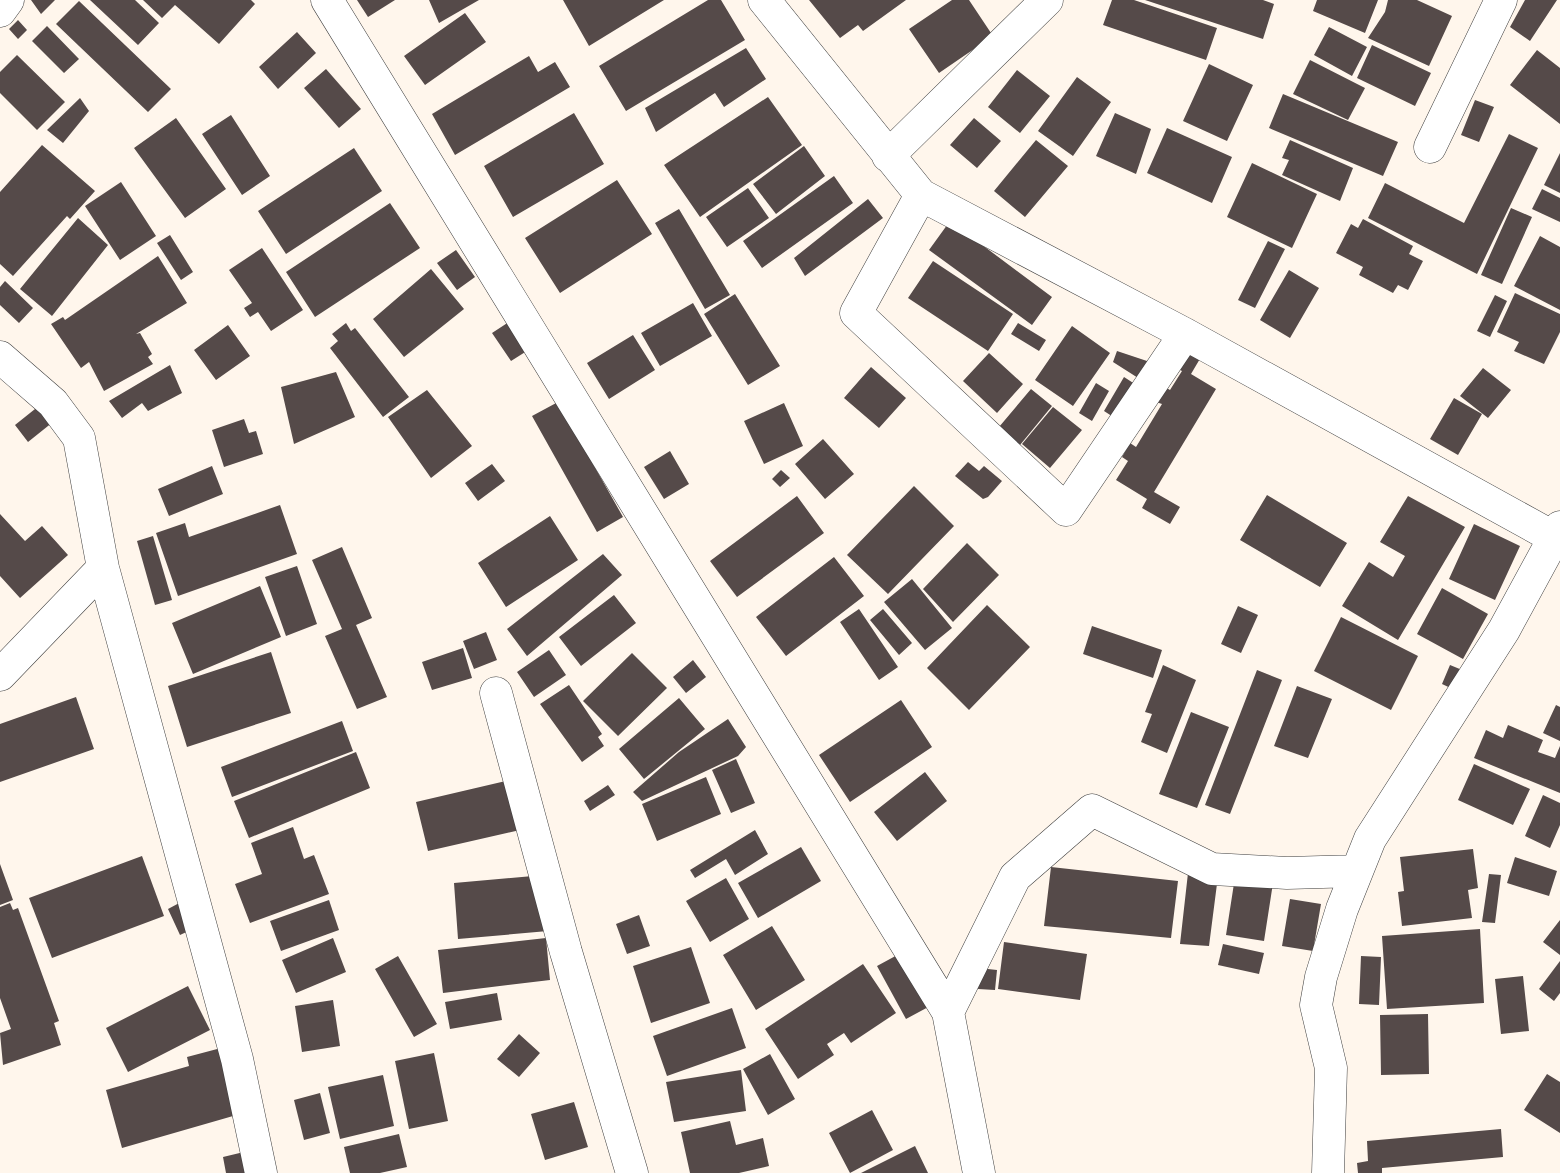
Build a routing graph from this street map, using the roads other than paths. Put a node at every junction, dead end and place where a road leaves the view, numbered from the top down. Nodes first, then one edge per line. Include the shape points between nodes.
1 (8, 0) edge
2 (327, 0) edge
3 (764, 0) edge
4 (1047, 0) edge
5 (1501, 0) edge
6 (0, 10) edge
7 (1430, 147) dead end
8 (888, 156) junction
9 (921, 195) junction
10 (1185, 334) junction
11 (0, 357) edge
12 (1558, 532) edge
13 (103, 568) junction
14 (0, 675) edge
15 (496, 693) dead end
16 (1357, 871) junction
17 (948, 1012) junction
18 (261, 1173) edge
19 (632, 1173) edge
20 (979, 1173) edge
21 (1328, 1173) edge

1 - 6 street
2 - 17 street
3 - 8 street
4 - 8 street
5 - 7 street
8 - 9 street
9 - 10 street
9 - 10 street via 856,313 1066,510
10 - 12 street
11 - 13 street via 52,403 79,438
12 - 16 street via 1504,631 1370,839
13 - 14 street
13 - 18 street via 237,1059
15 - 19 street
16 - 17 street via 1212,869 1092,810 1015,877
16 - 21 street via 1331,943 1316,1005 1331,1068
17 - 20 street

